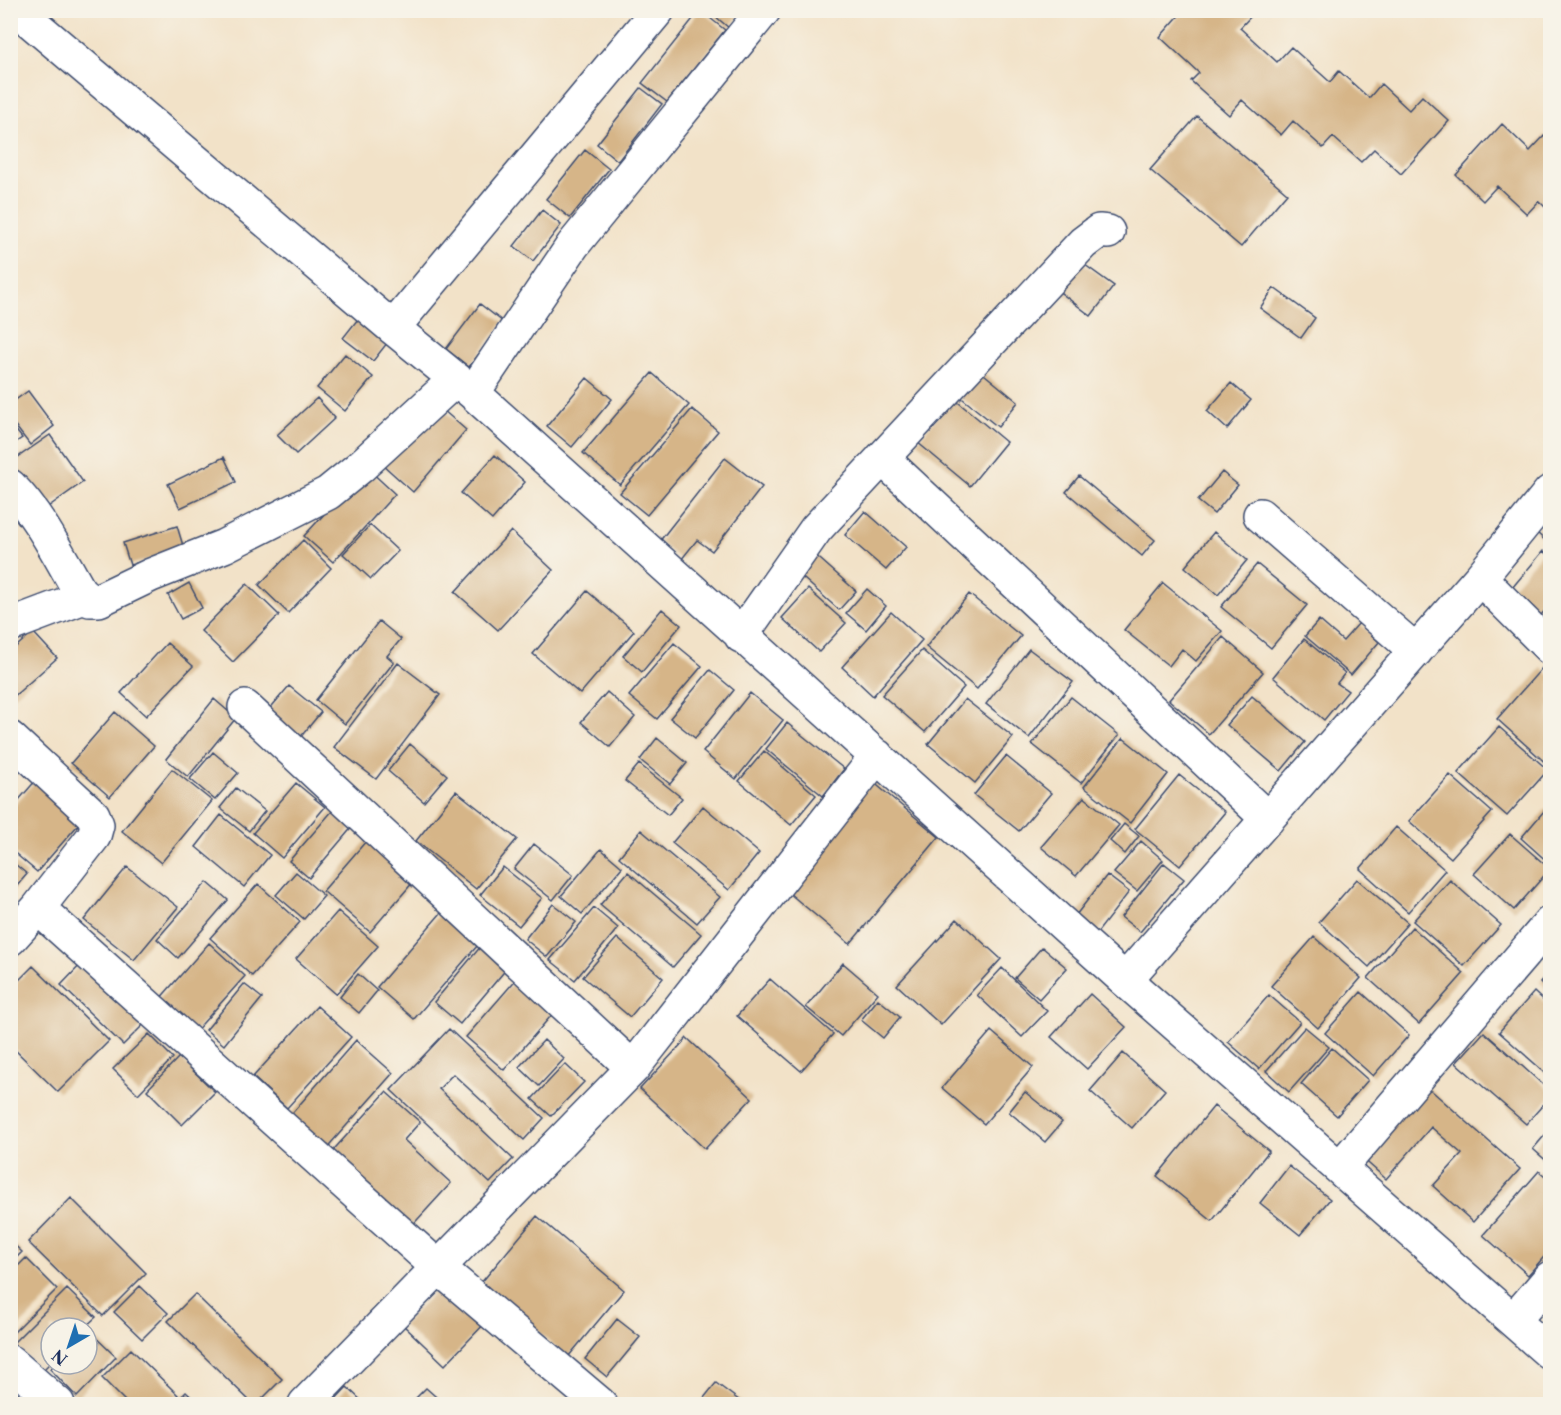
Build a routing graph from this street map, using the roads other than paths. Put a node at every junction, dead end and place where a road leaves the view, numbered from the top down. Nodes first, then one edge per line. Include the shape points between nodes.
1 (17, 10) edge
2 (658, 10) edge
3 (764, 10) edge
4 (1108, 232) dead end
5 (393, 328) junction
6 (464, 386) junction
7 (882, 458) junction
8 (10, 486) edge
9 (1551, 492) edge
10 (1260, 515) dead end
11 (1480, 578) junction
12 (84, 597) junction
13 (10, 625) edge
14 (741, 636) junction
15 (1551, 648) edge
16 (1416, 651) junction
17 (245, 707) dead end
18 (10, 738) edge
19 (877, 756) junction
20 (1268, 819) junction
21 (38, 908) junction
22 (1551, 924) edge
23 (10, 939) edge
24 (1125, 980) junction
25 (633, 1068) junction
26 (1340, 1168) junction
27 (439, 1268) junction
28 (1551, 1278) edge
29 (1514, 1320) junction
30 (1549, 1350) edge
31 (10, 1362) edge
32 (58, 1404) edge
33 (304, 1404) edge
34 (600, 1404) edge

1 - 5 street
2 - 5 street
3 - 6 street
4 - 7 street via 1099,231 1083,243
5 - 6 street
6 - 12 street via 328,493 224,546 99,600
6 - 14 street
7 - 14 street via 816,529
7 - 20 street
8 - 12 street via 35,515
9 - 11 street
10 - 16 street
11 - 15 street
11 - 16 street
12 - 13 street
14 - 19 street
16 - 20 street
17 - 25 street
18 - 21 street via 93,815 97,825 94,836
19 - 24 street
19 - 25 street
20 - 24 street
21 - 23 street
21 - 27 street
22 - 26 street
24 - 26 street
25 - 27 street
26 - 29 street
27 - 33 street
27 - 34 street
28 - 29 street
29 - 30 street
31 - 32 street

